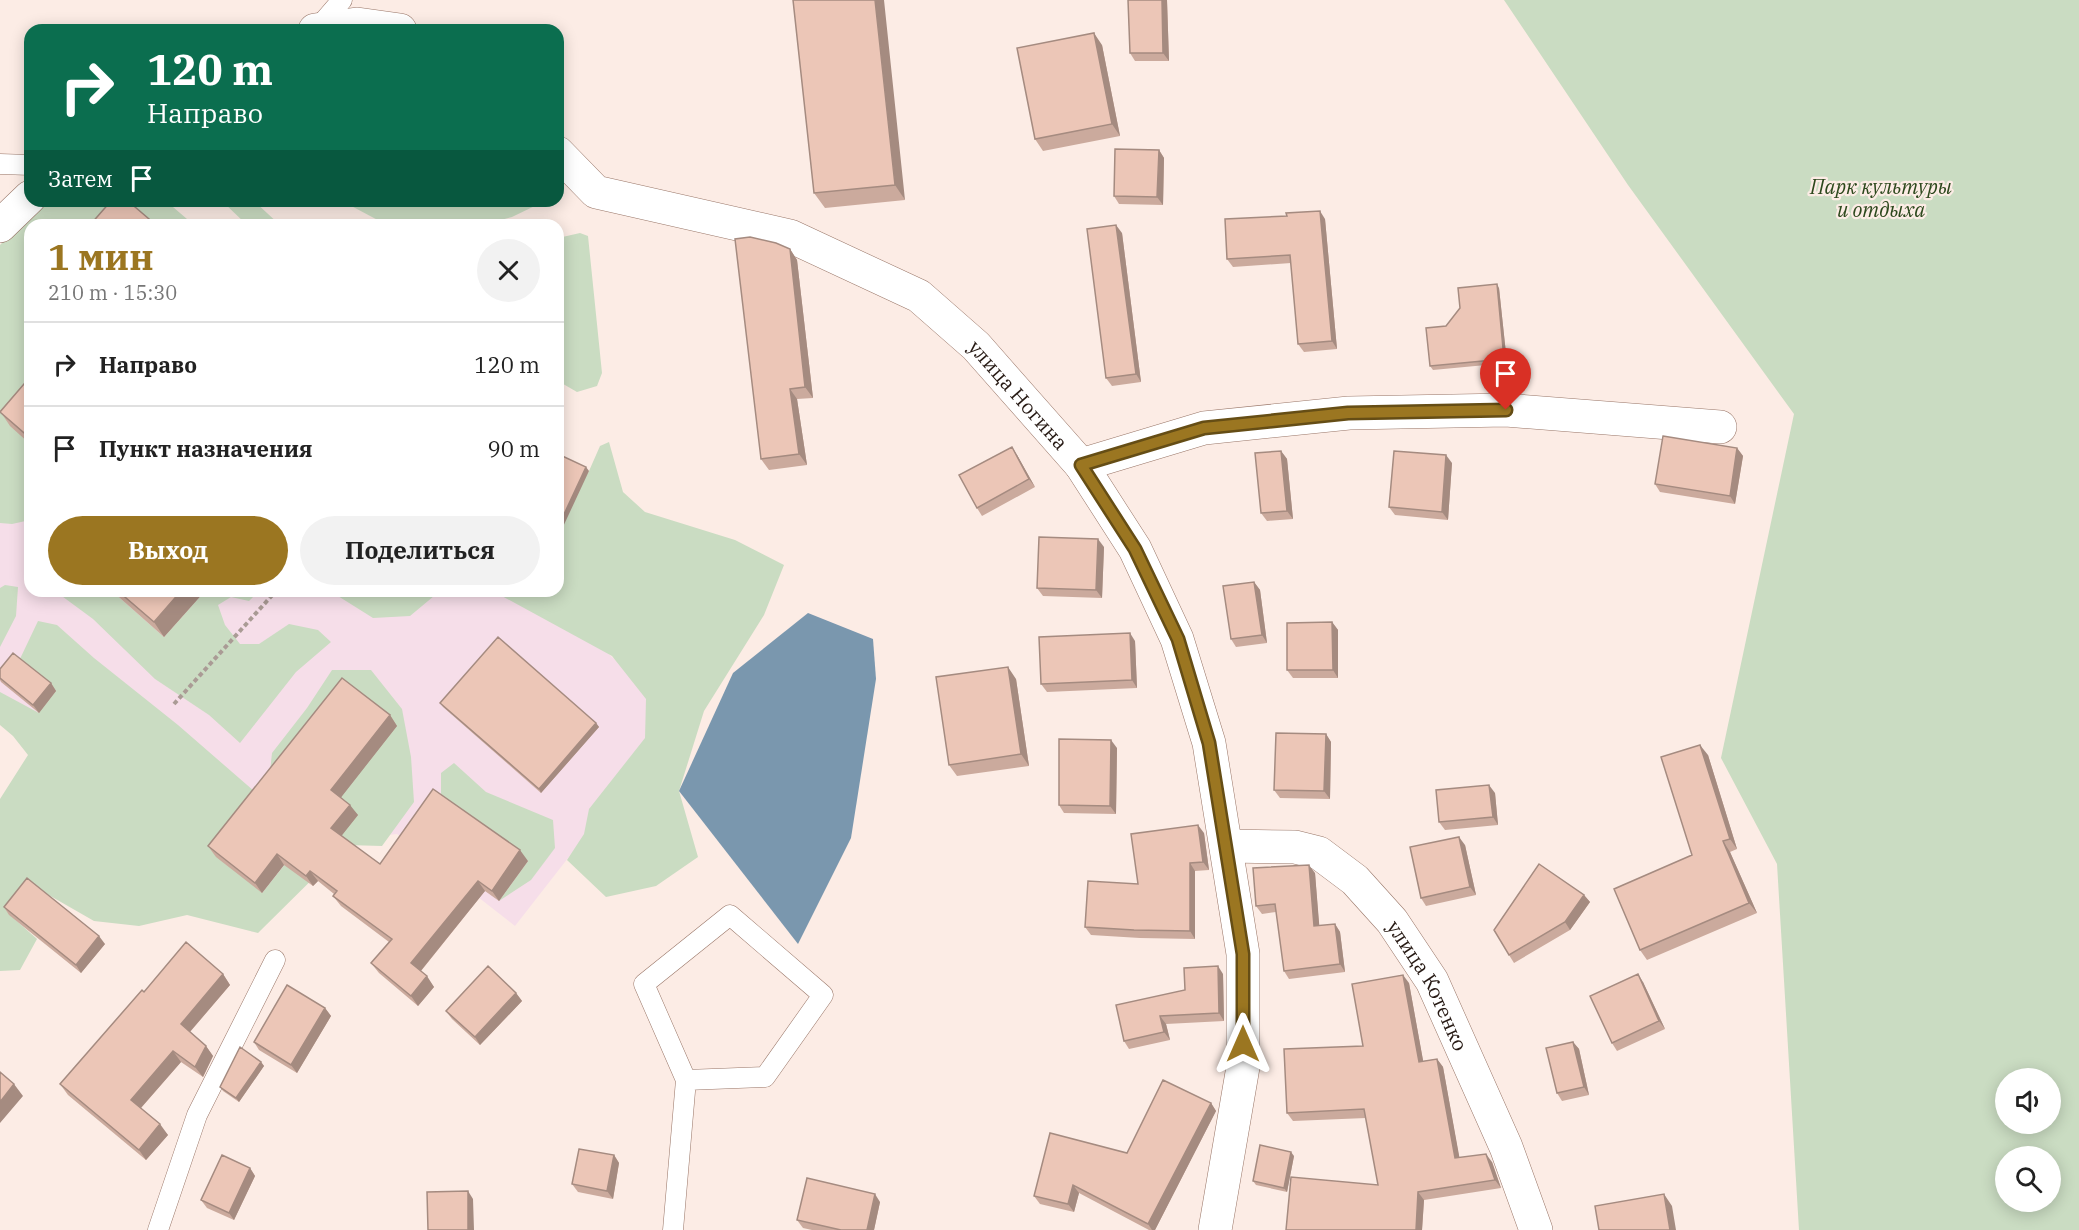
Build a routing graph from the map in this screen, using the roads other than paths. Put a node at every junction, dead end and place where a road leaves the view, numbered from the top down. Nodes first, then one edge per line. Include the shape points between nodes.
1 (342, 0) edge
2 (321, 24) edge
3 (564, 159) edge
4 (0, 164) edge
5 (24, 165) edge
6 (24, 203) edge
7 (0, 226) edge
8 (1720, 428) dead end
9 (1081, 465) junction
10 (1226, 846) junction
11 (275, 960) dead end
12 (686, 1080) junction
13 (158, 1230) edge
14 (673, 1230) edge
15 (1215, 1230) edge
16 (1536, 1230) edge

1 - 2 lane
3 - 9 street, улица Ногина via 596,192 790,237 919,296 976,346
4 - 5 lane
6 - 7 street
8 - 9 street via 1506,410 1348,413 1204,428
9 - 10 street, улица Ногина via 1135,549 1178,639 1209,743
10 - 15 street, улица Ногина via 1243,954 1243,1067
10 - 16 street, улица Котенко via 1295,847 1319,853 1354,880 1392,921 1432,981 1506,1147
11 - 13 lane via 197,1115
12 - 12 lane via 644,984 730,915 823,995 765,1077
12 - 14 lane

